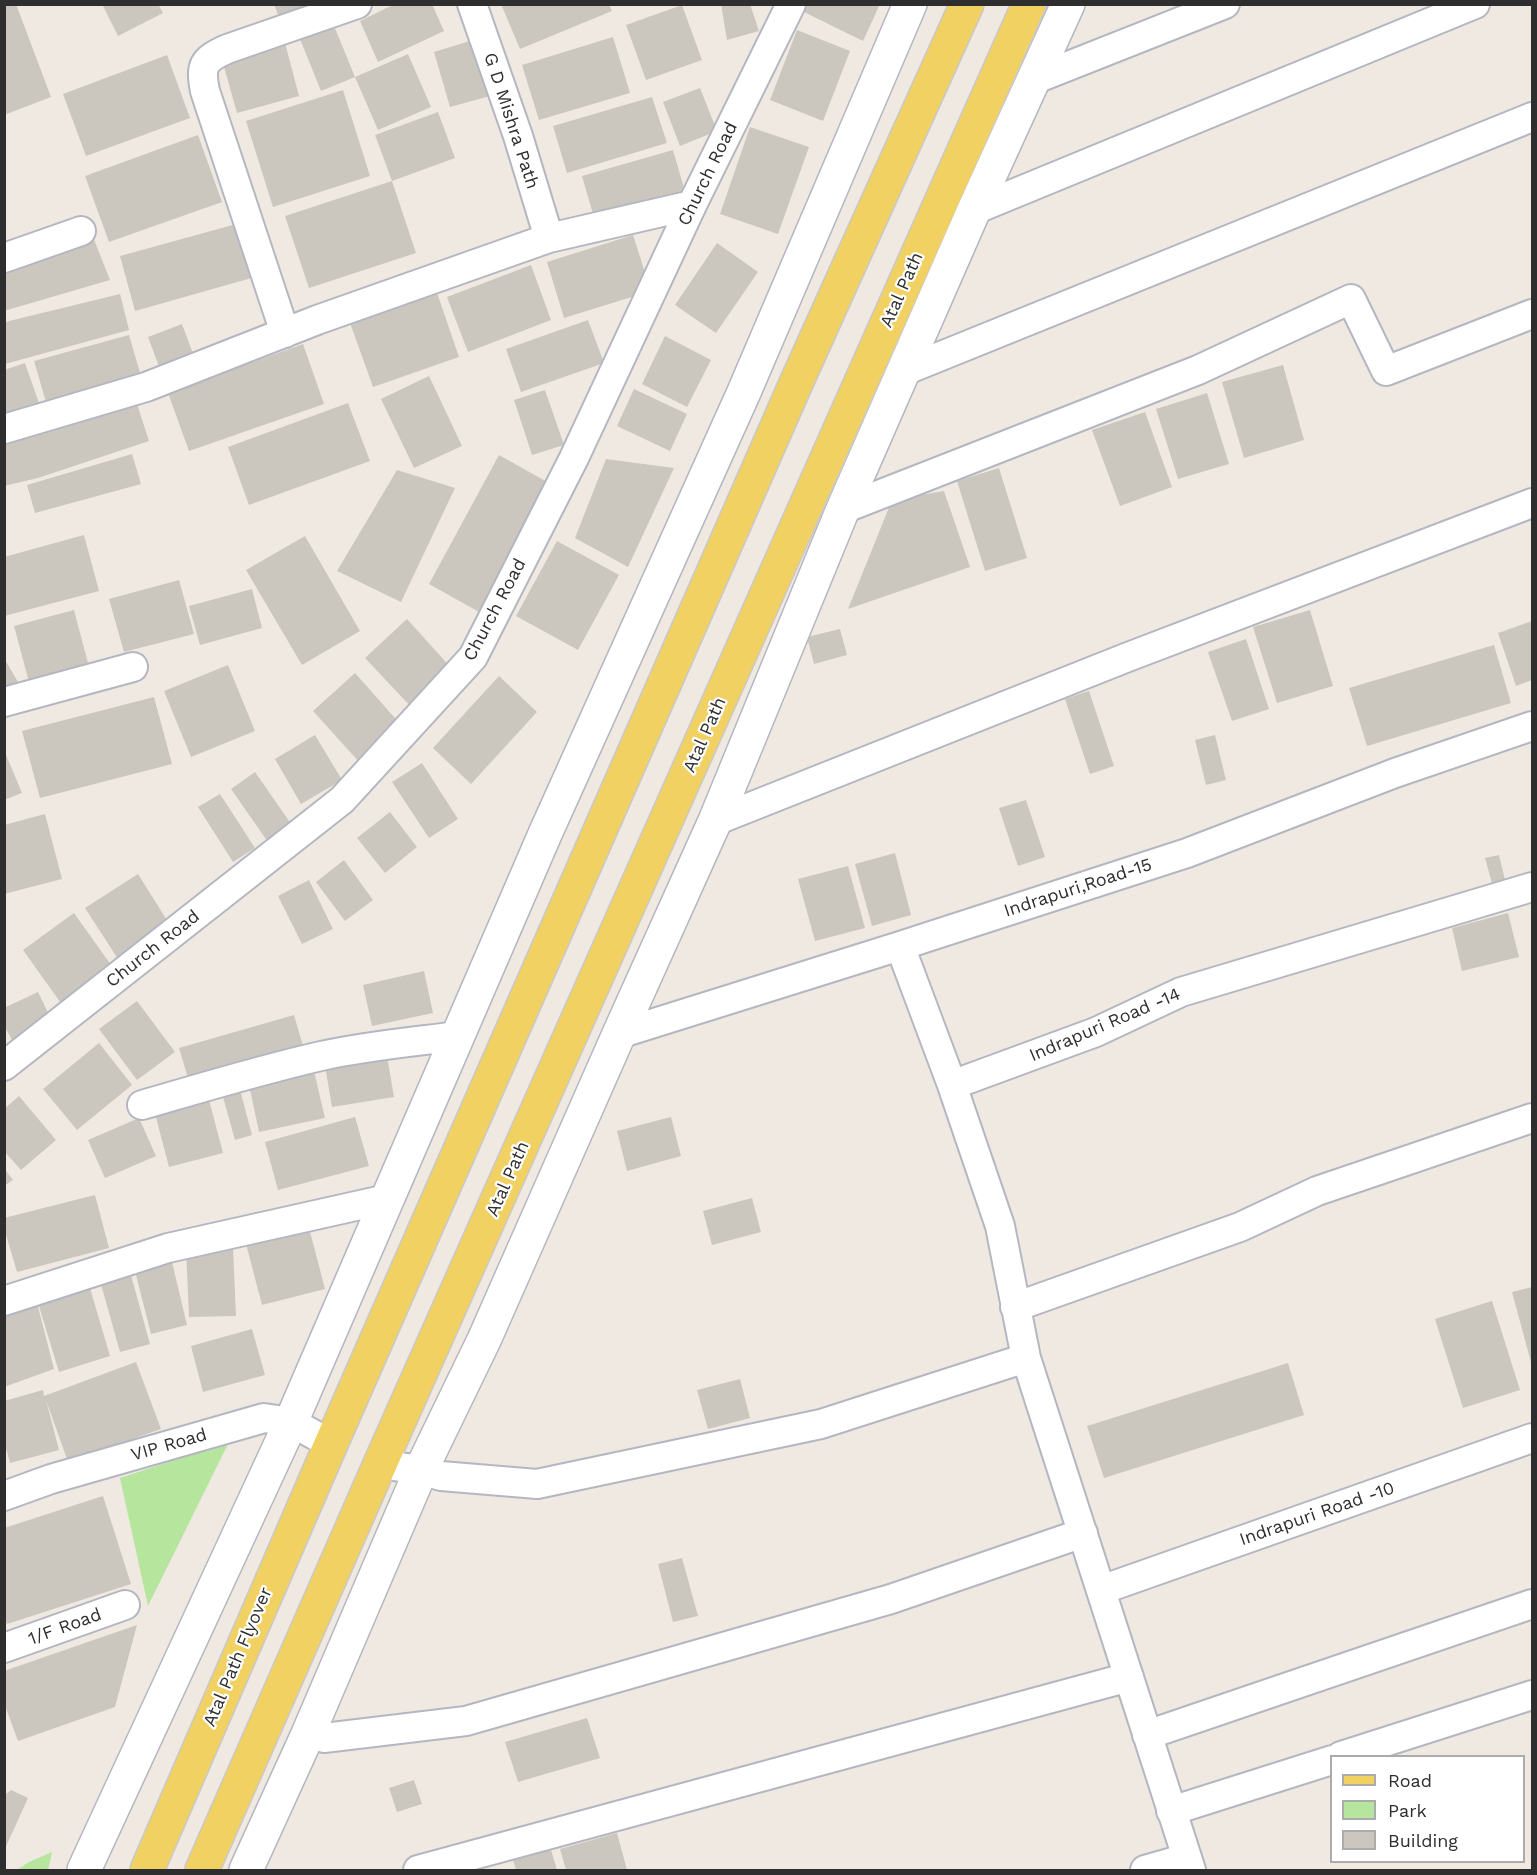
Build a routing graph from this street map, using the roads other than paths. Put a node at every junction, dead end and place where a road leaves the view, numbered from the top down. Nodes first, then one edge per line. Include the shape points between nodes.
1 (357, 4) edge
2 (472, 4) edge
3 (791, 4) edge
4 (910, 4) edge
5 (967, 4) edge
6 (1029, 4) edge
7 (1068, 4) edge
8 (1225, 4) edge
9 (1475, 4) edge
10 (1034, 80) junction
11 (1533, 117) edge
12 (692, 205) junction
13 (975, 210) junction
14 (81, 231) dead end
15 (549, 238) junction
16 (4, 258) edge
17 (1533, 314) edge
18 (285, 333) junction
19 (904, 370) junction
20 (4, 429) edge
21 (1533, 504) edge
22 (843, 509) junction
23 (133, 667) dead end
24 (4, 702) edge
25 (1533, 726) edge
26 (715, 821) junction
27 (1533, 887) edge
28 (900, 946) junction
29 (619, 1034) junction
30 (458, 1036) junction
31 (4, 1066) edge
32 (952, 1085) junction
33 (142, 1105) dead end
34 (1533, 1118) edge
35 (387, 1199) junction
36 (4, 1301) edge
37 (1015, 1307) junction
38 (1026, 1358) junction
39 (291, 1422) junction
40 (1533, 1438) edge
41 (331, 1444) junction
42 (380, 1464) junction
43 (421, 1470) junction
44 (4, 1496) edge
45 (1083, 1533) junction
46 (1101, 1590) junction
47 (1533, 1604) edge
48 (125, 1605) dead end
49 (4, 1648) edge
50 (1129, 1677) junction
51 (1533, 1695) edge
52 (308, 1734) junction
53 (1148, 1735) junction
54 (1344, 1755) edge
55 (1330, 1761) edge
56 (1172, 1811) junction
57 (1189, 1864) edge
58 (84, 1870) edge
59 (147, 1870) edge
60 (202, 1870) edge
61 (246, 1870) edge
62 (418, 1870) edge
63 (1145, 1870) edge

1 - 18 street via 227,49 209,59 202,73
2 - 15 street, G D Mishra Path
3 - 12 street, Church Road
4 - 30 street via 744,392 544,834
5 - 41 main road via 797,381
6 - 42 main road, Atal Path
7 - 10 street
8 - 10 street
9 - 13 street
10 - 13 street
11 - 19 street
12 - 15 street
12 - 31 street, Church Road via 574,458 473,657 342,800
13 - 19 street
14 - 16 street
15 - 18 street
17 - 22 street via 1386,371 1351,299 1198,370
18 - 20 street via 146,387
19 - 22 street
21 - 26 street via 1128,657
22 - 26 street
23 - 24 street
25 - 28 street, Indrapuri,Road-15 via 1395,773 1187,853
26 - 29 street
27 - 32 street, Indrapuri Road -14 via 1181,992 1096,1032
28 - 29 street, Indrapuri,Road-15
28 - 32 street
29 - 43 street via 484,1340
30 - 33 street via 322,1056
30 - 35 street
32 - 37 street via 1000,1226
34 - 37 street via 1317,1191 1240,1227
35 - 36 street via 168,1248
35 - 39 street
37 - 38 street
38 - 43 street via 821,1424 537,1484 441,1476
38 - 45 street
39 - 41 street, VIP Road
39 - 44 street, VIP Road via 264,1418
39 - 58 street
40 - 46 street, Indrapuri Road -10
41 - 59 main road, Atal Path Flyover
42 - 43 street
42 - 60 main road
43 - 52 street
45 - 46 street
45 - 52 street via 891,1599 466,1721 324,1738
46 - 50 street
47 - 53 street
48 - 49 street, 1/F Road
50 - 53 street
50 - 62 street
51 - 54 street
52 - 61 street
53 - 56 street
55 - 56 street
56 - 57 street
57 - 63 street

